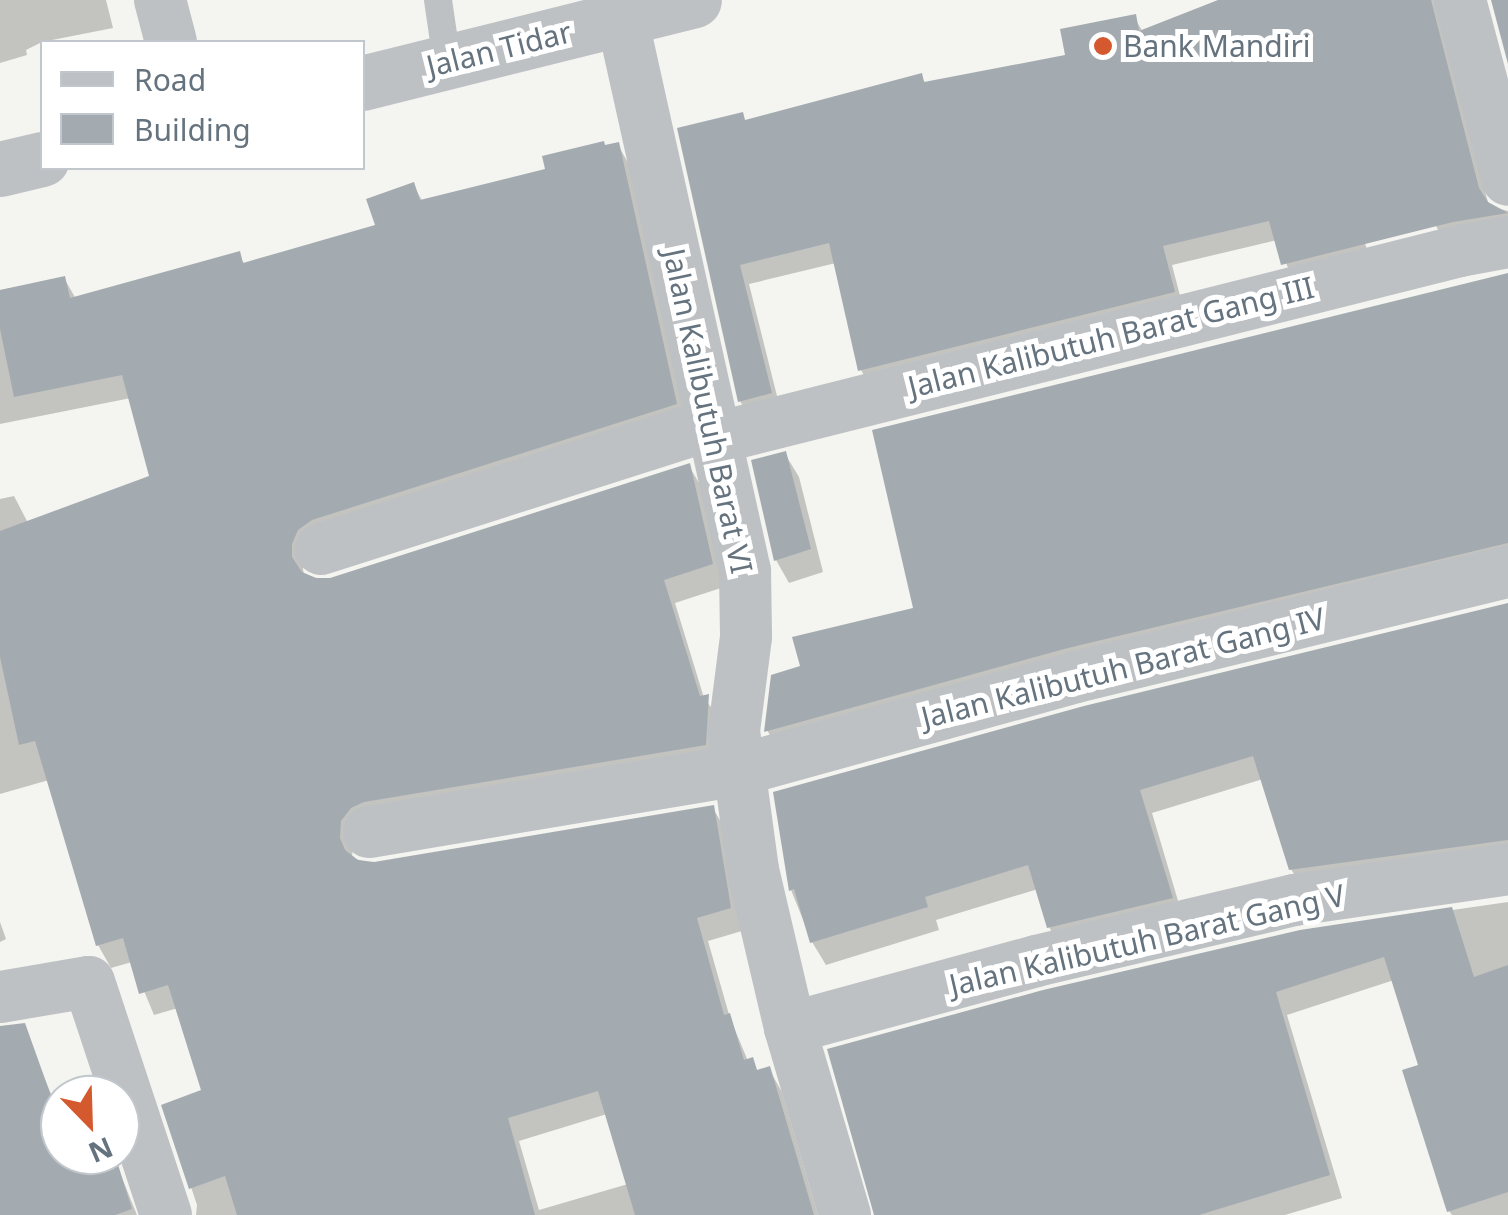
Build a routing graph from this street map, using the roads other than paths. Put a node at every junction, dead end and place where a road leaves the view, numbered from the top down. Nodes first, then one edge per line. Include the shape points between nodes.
1 (160, 0) edge
2 (438, 0) edge
3 (694, 0) edge
4 (1460, 0) edge
5 (620, 9) edge
6 (170, 40) edge
7 (447, 62) junction
8 (365, 82) edge
9 (40, 160) edge
10 (0, 169) edge
11 (1508, 180) edge
12 (1508, 242) edge
13 (714, 431) junction
14 (322, 548) dead end
15 (1508, 572) edge
16 (739, 770) junction
17 (369, 832) dead end
18 (1508, 868) edge
19 (0, 997) edge
20 (790, 1028) junction
21 (166, 1215) edge
22 (845, 1215) edge

1 - 6 street
2 - 7 lane
3 - 5 street, Jalan Tidar
4 - 11 street
5 - 7 street, Jalan Tidar
5 - 13 street, Jalan Kalibutuh Barat VI
7 - 8 street, Jalan Tidar
9 - 10 street
12 - 13 street, Jalan Kalibutuh Barat Gang III
13 - 14 street, Jalan Kalibutuh Barat Gang III
13 - 16 street, Jalan Kalibutuh Barat VI via 745,571 746,637 734,731
15 - 16 street, Jalan Kalibutuh Barat Gang IV via 1076,676
16 - 17 street, Jalan Kalibutuh Barat Gang IV
16 - 20 street, Jalan Kalibutuh Barat VI via 753,870
18 - 20 street, Jalan Kalibutuh Barat Gang V via 1294,900
19 - 21 street via 89,982
20 - 22 street, Jalan Kalibutuh Barat VI

